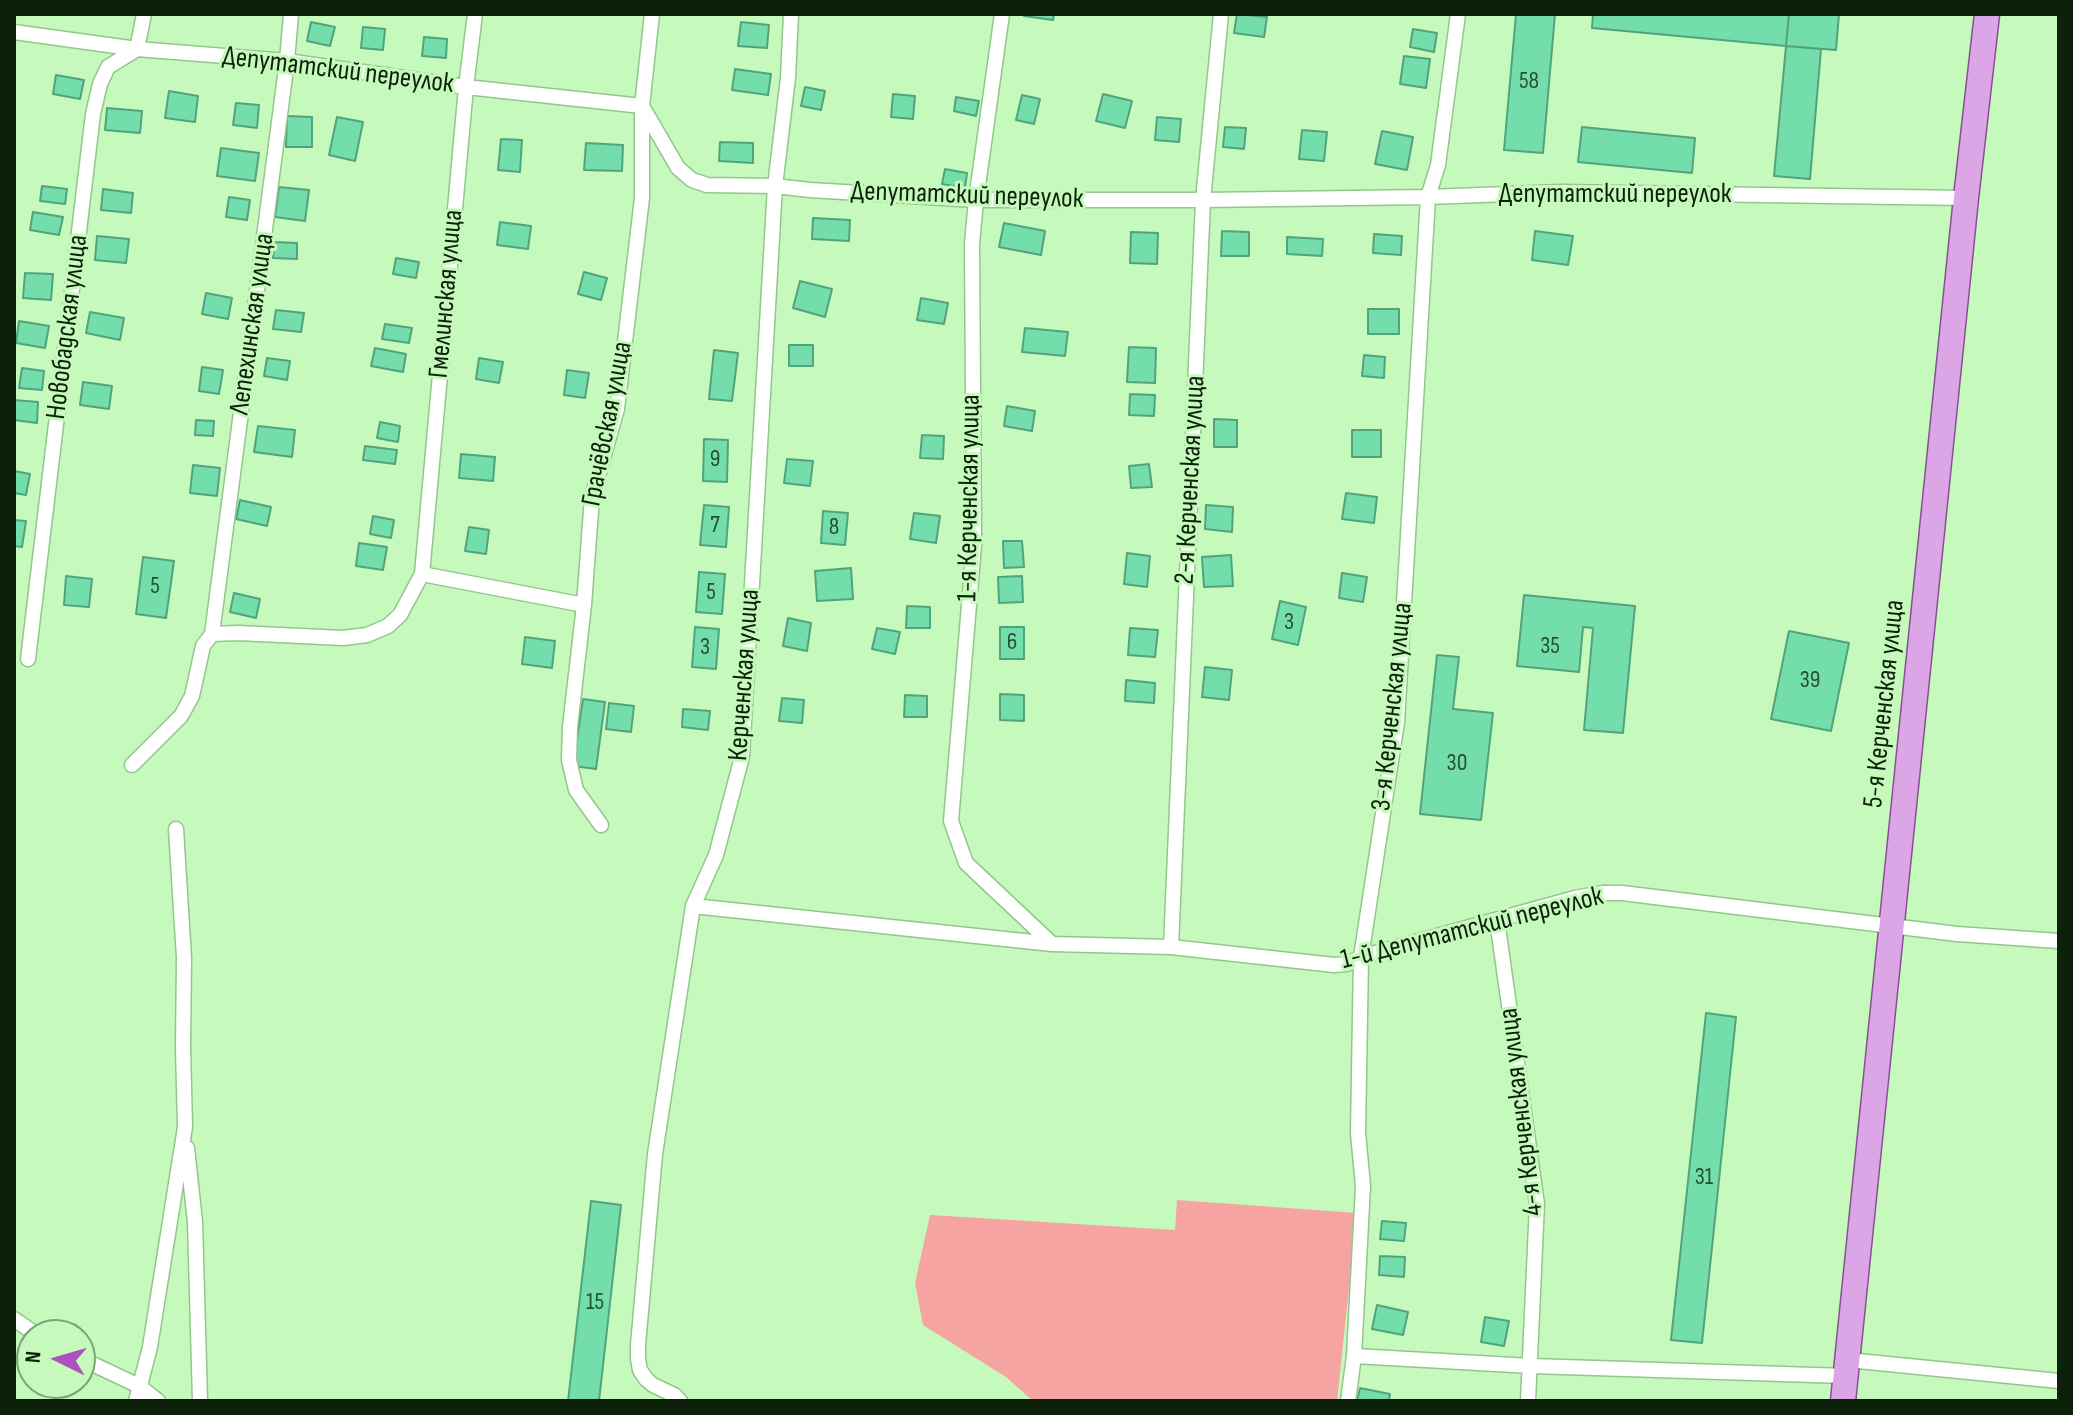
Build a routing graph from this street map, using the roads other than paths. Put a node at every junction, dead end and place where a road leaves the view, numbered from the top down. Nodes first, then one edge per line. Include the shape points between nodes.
1 (144, 14) edge
2 (291, 14) edge
3 (475, 14) edge
4 (652, 14) edge
5 (791, 14) edge
6 (1002, 14) edge
7 (1221, 14) edge
8 (1458, 14) edge
9 (1987, 14) edge
10 (14, 32) edge
11 (137, 49) junction
12 (287, 61) junction
13 (466, 87) junction
14 (642, 106) junction
15 (775, 186) junction
16 (1428, 197) junction
17 (1966, 198) junction
18 (976, 200) junction
19 (1203, 200) junction
20 (422, 574) junction
21 (584, 605) junction
22 (212, 634) junction
23 (28, 659) dead end
24 (132, 765) dead end
25 (601, 825) dead end
26 (176, 829) dead end
27 (693, 906) junction
28 (1497, 920) junction
29 (1892, 927) junction
30 (2059, 941) edge
31 (1052, 944) junction
32 (1171, 947) junction
33 (1361, 957) junction
34 (185, 1127) junction
35 (1354, 1356) junction
36 (1531, 1366) junction
37 (96, 1368) edge
38 (1847, 1368) junction
39 (2059, 1381) edge
40 (138, 1394) edge
41 (158, 1401) edge
42 (200, 1401) edge
43 (680, 1401) edge
44 (1348, 1401) edge
45 (1528, 1401) edge
46 (1843, 1401) edge

1 - 11 street
2 - 12 street, Лепехинская улица
3 - 13 street, Гмелинская улица
4 - 14 street, Грачёвская улица
5 - 15 street, Керченская улица
6 - 18 street, 1-я Керченская улица
7 - 19 street, 2-я Керченская улица
8 - 16 street, 3-я Керченская улица via 1438,165
9 - 17 main road, 5-я Керченская улица
10 - 11 street, Депутатский переулок
11 - 12 street, Депутатский переулок
11 - 23 street, Новобадская улица via 108,67 93,114
12 - 13 street, Депутатский переулок
12 - 22 street, Лепехинская улица
13 - 14 street, Депутатский переулок
13 - 20 street, Гмелинская улица
14 - 15 street, Депутатский переулок via 678,168 692,180
14 - 21 street, Грачёвская улица via 642,198 617,409 592,497
15 - 18 street, Депутатский переулок
15 - 27 street, Керченская улица via 742,757 716,855
16 - 17 street, Депутатский переулок via 1560,192
16 - 19 street, Депутатский переулок
16 - 33 street, 3-я Керченская улица via 1397,722
17 - 29 main road, 5-я Керченская улица
18 - 19 street, Депутатский переулок
18 - 31 street, 1-я Керченская улица via 974,545 951,821 966,863
19 - 32 street, 2-я Керченская улица
20 - 21 street
20 - 22 street via 400,615 367,635
21 - 25 street, Грачёвская улица via 569,760 576,790
22 - 24 street, Лепехинская улица via 203,646 192,696 181,716
26 - 34 street via 184,958
27 - 31 street, 1-й Депутатский переулок
27 - 43 street, Керченская улица via 655,1154 638,1345 646,1379
28 - 29 street, 1-й Депутатский переулок via 1575,898 1622,893
28 - 33 street, 1-й Депутатский переулок
28 - 36 street, 4-я Керченская улица via 1537,1204
29 - 30 street, 1-й Депутатский переулок
29 - 38 main road, 5-я Керченская улица
31 - 32 street, 1-й Депутатский переулок
32 - 33 street, 1-й Депутатский переулок via 1334,965
33 - 35 street, 3-я Керченская улица via 1358,1133 1363,1186
34 - 40 street
34 - 42 street via 195,1222
35 - 36 street
35 - 44 street, 3-я Керченская улица
36 - 38 street
36 - 45 street, 4-я Керченская улица
37 - 40 street
38 - 39 street
38 - 46 main road, 5-я Керченская улица
40 - 41 street

